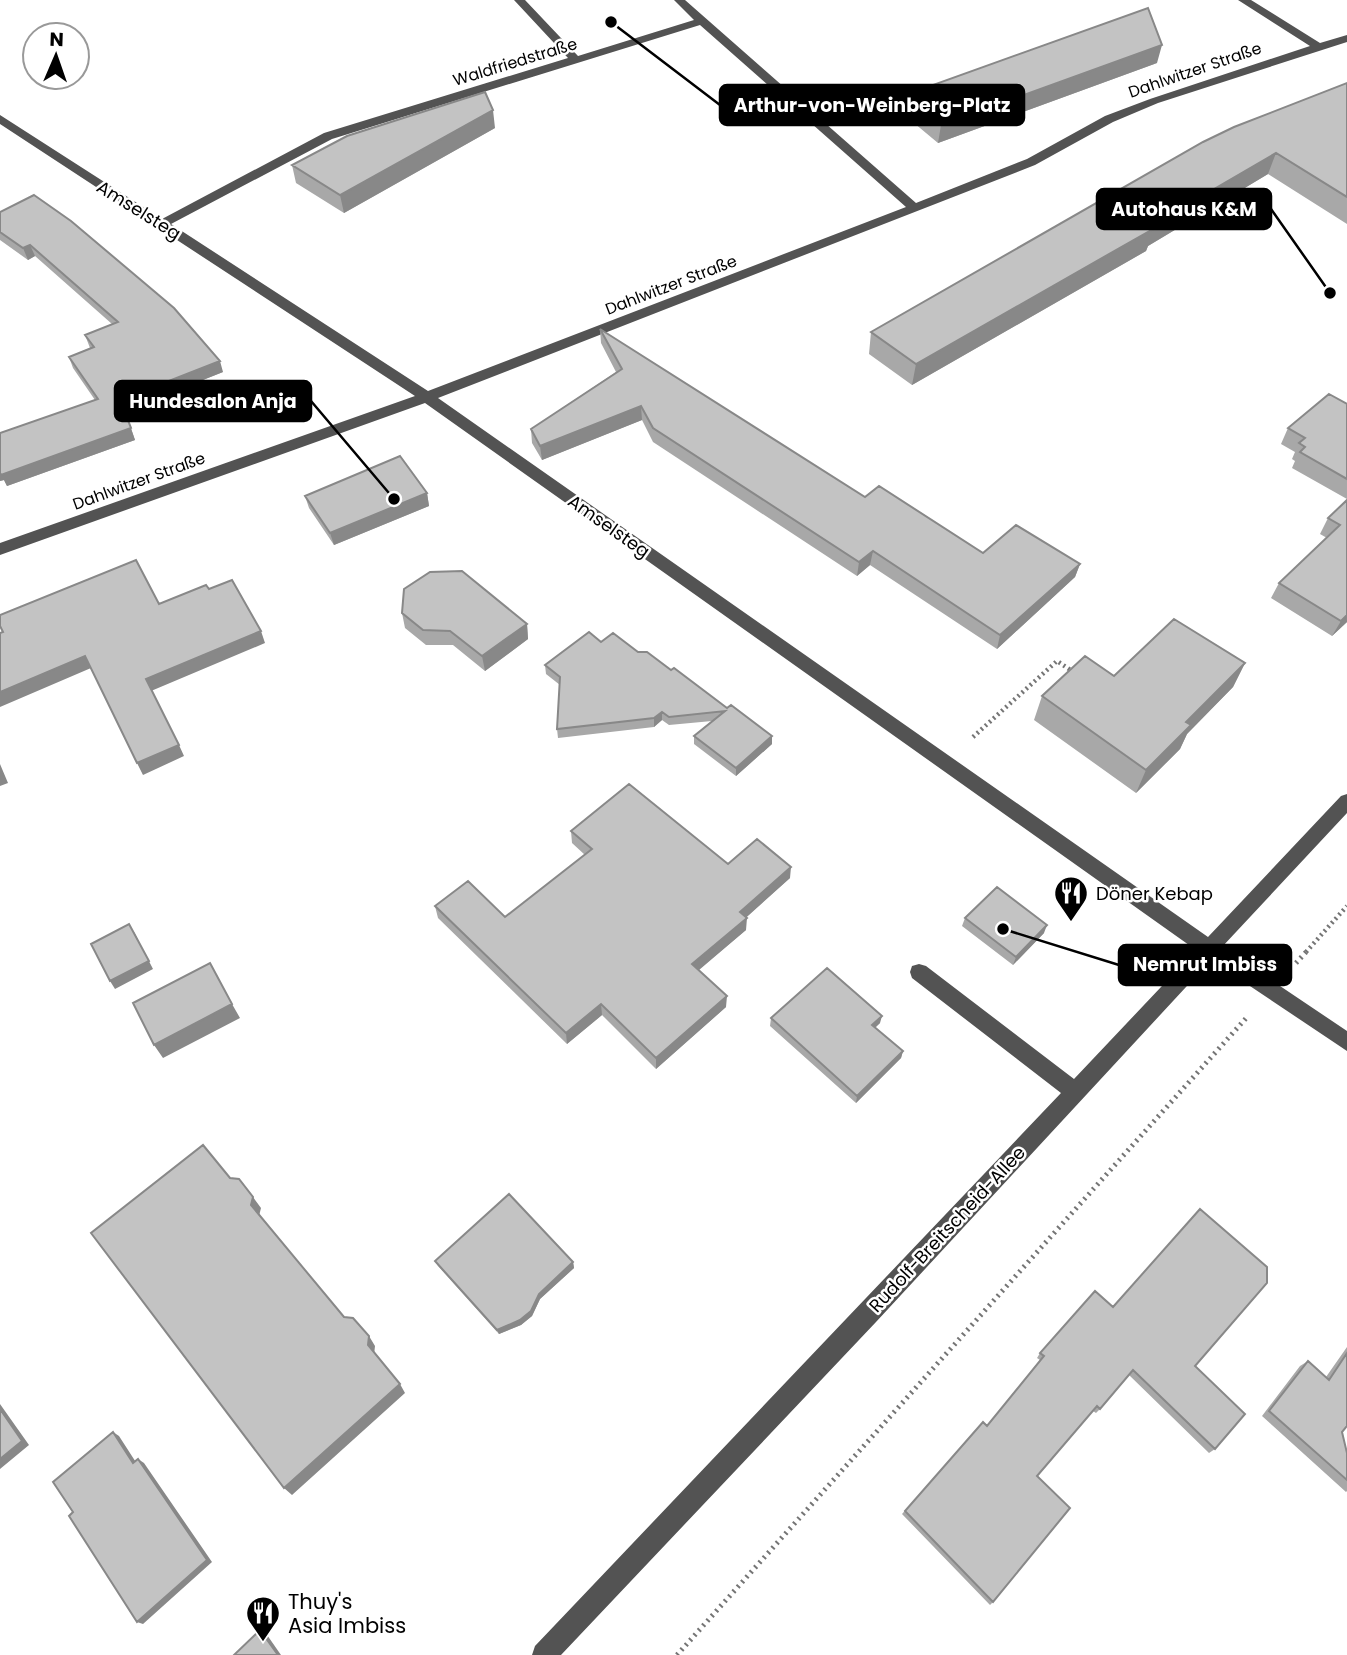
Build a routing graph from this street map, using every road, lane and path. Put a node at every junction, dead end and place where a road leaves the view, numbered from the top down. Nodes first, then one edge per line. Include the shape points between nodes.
1 (519, 0) edge
2 (679, 0) edge
3 (1243, 0) edge
4 (702, 21) junction
5 (1347, 38) edge
6 (1320, 48) junction
7 (575, 60) junction
8 (0, 119) edge
9 (913, 208) junction
10 (162, 224) junction
11 (427, 397) junction
12 (0, 549) edge
13 (1079, 675) edge
14 (968, 742) dead end
15 (1347, 801) edge
16 (1347, 906) edge
17 (1208, 948) junction
18 (919, 972) dead end
19 (1271, 990) junction
20 (1347, 1042) edge
21 (1074, 1091) junction
22 (544, 1655) edge
23 (677, 1655) edge

1 - 7 street
2 - 4 street
3 - 6 street
4 - 7 street, Waldfriedstraße
4 - 9 street
5 - 6 street, Dahlwitzer Straße
6 - 9 street, Dahlwitzer Straße via 1132,110 1031,162
7 - 10 street, Waldfriedstraße via 328,136
8 - 10 street, Amselsteg
9 - 11 street, Dahlwitzer Straße
10 - 11 street, Amselsteg
11 - 12 street, Dahlwitzer Straße
11 - 17 street, Amselsteg
13 - 14 path via 1057,661
15 - 17 street, Rudolf-Breitscheid-Allee
16 - 19 path
17 - 19 street, Amselsteg
17 - 21 street, Rudolf-Breitscheid-Allee
18 - 21 street
19 - 20 street, Amselsteg
19 - 23 path
21 - 22 street, Rudolf-Breitscheid-Allee

